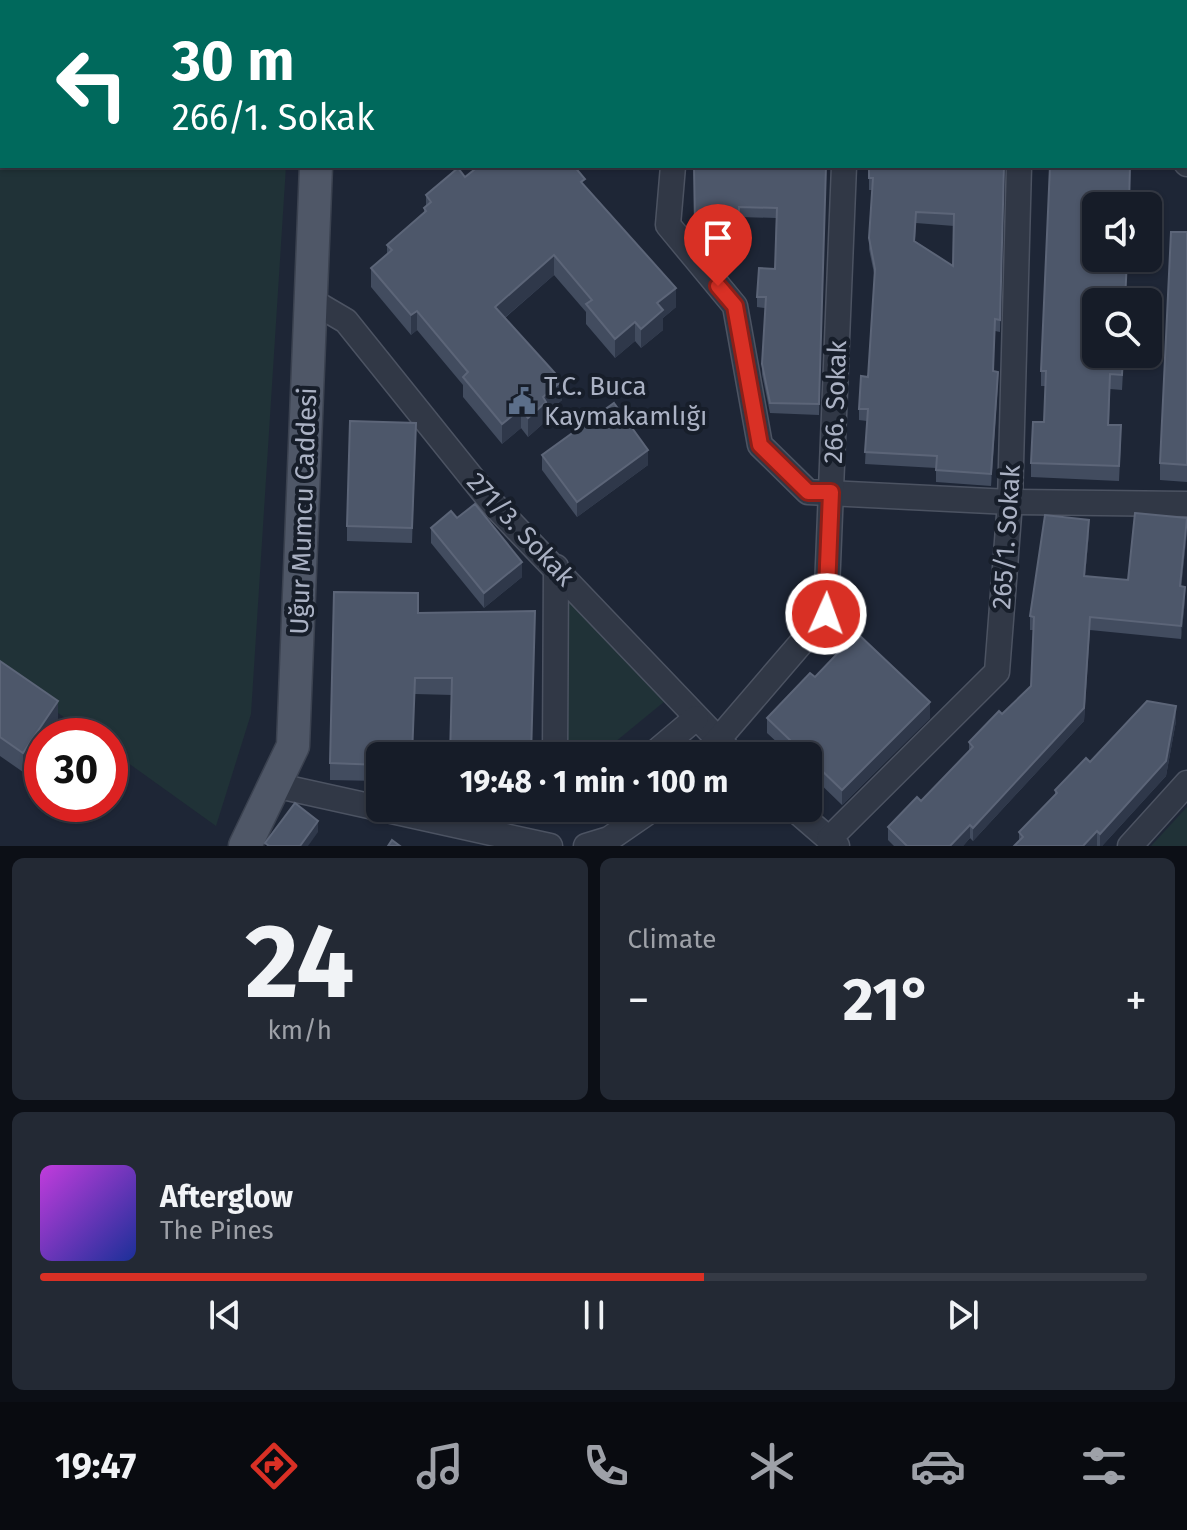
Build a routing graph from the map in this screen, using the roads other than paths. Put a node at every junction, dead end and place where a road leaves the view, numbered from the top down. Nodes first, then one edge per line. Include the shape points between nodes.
1 (316, 168) edge
2 (673, 168) edge
3 (844, 168) edge
4 (1019, 168) edge
5 (312, 301) junction
6 (831, 492) junction
7 (1010, 502) junction
8 (1187, 504) edge
9 (556, 567) junction
10 (696, 718) junction
11 (555, 742) edge
12 (668, 742) edge
13 (712, 742) edge
14 (725, 742) edge
15 (1187, 783) edge
16 (274, 785) junction
17 (634, 822) edge
18 (809, 822) edge
19 (833, 843) edge
20 (245, 846) edge
21 (550, 846) edge
22 (586, 846) edge
23 (1130, 846) edge

1 - 5 main road, Uğur Mumcu Caddesi
2 - 6 street via 668,225 735,306 760,445 808,492
3 - 6 street, 266. Sokak
4 - 7 street, 265/1. Sokak
5 - 9 street, 271/3. Sokak via 346,321 493,504
5 - 16 main road, Uğur Mumcu Caddesi via 293,746
6 - 7 street
6 - 14 street, 266. Sokak via 826,614
7 - 8 street
7 - 19 street, 265/1. Sokak via 997,672
9 - 10 street, 271/3. Sokak
9 - 11 street
10 - 12 street
10 - 13 street, 271/3. Sokak
15 - 23 street
16 - 20 main road, Uğur Mumcu Caddesi
16 - 21 street
17 - 22 street via 609,839
18 - 19 street

